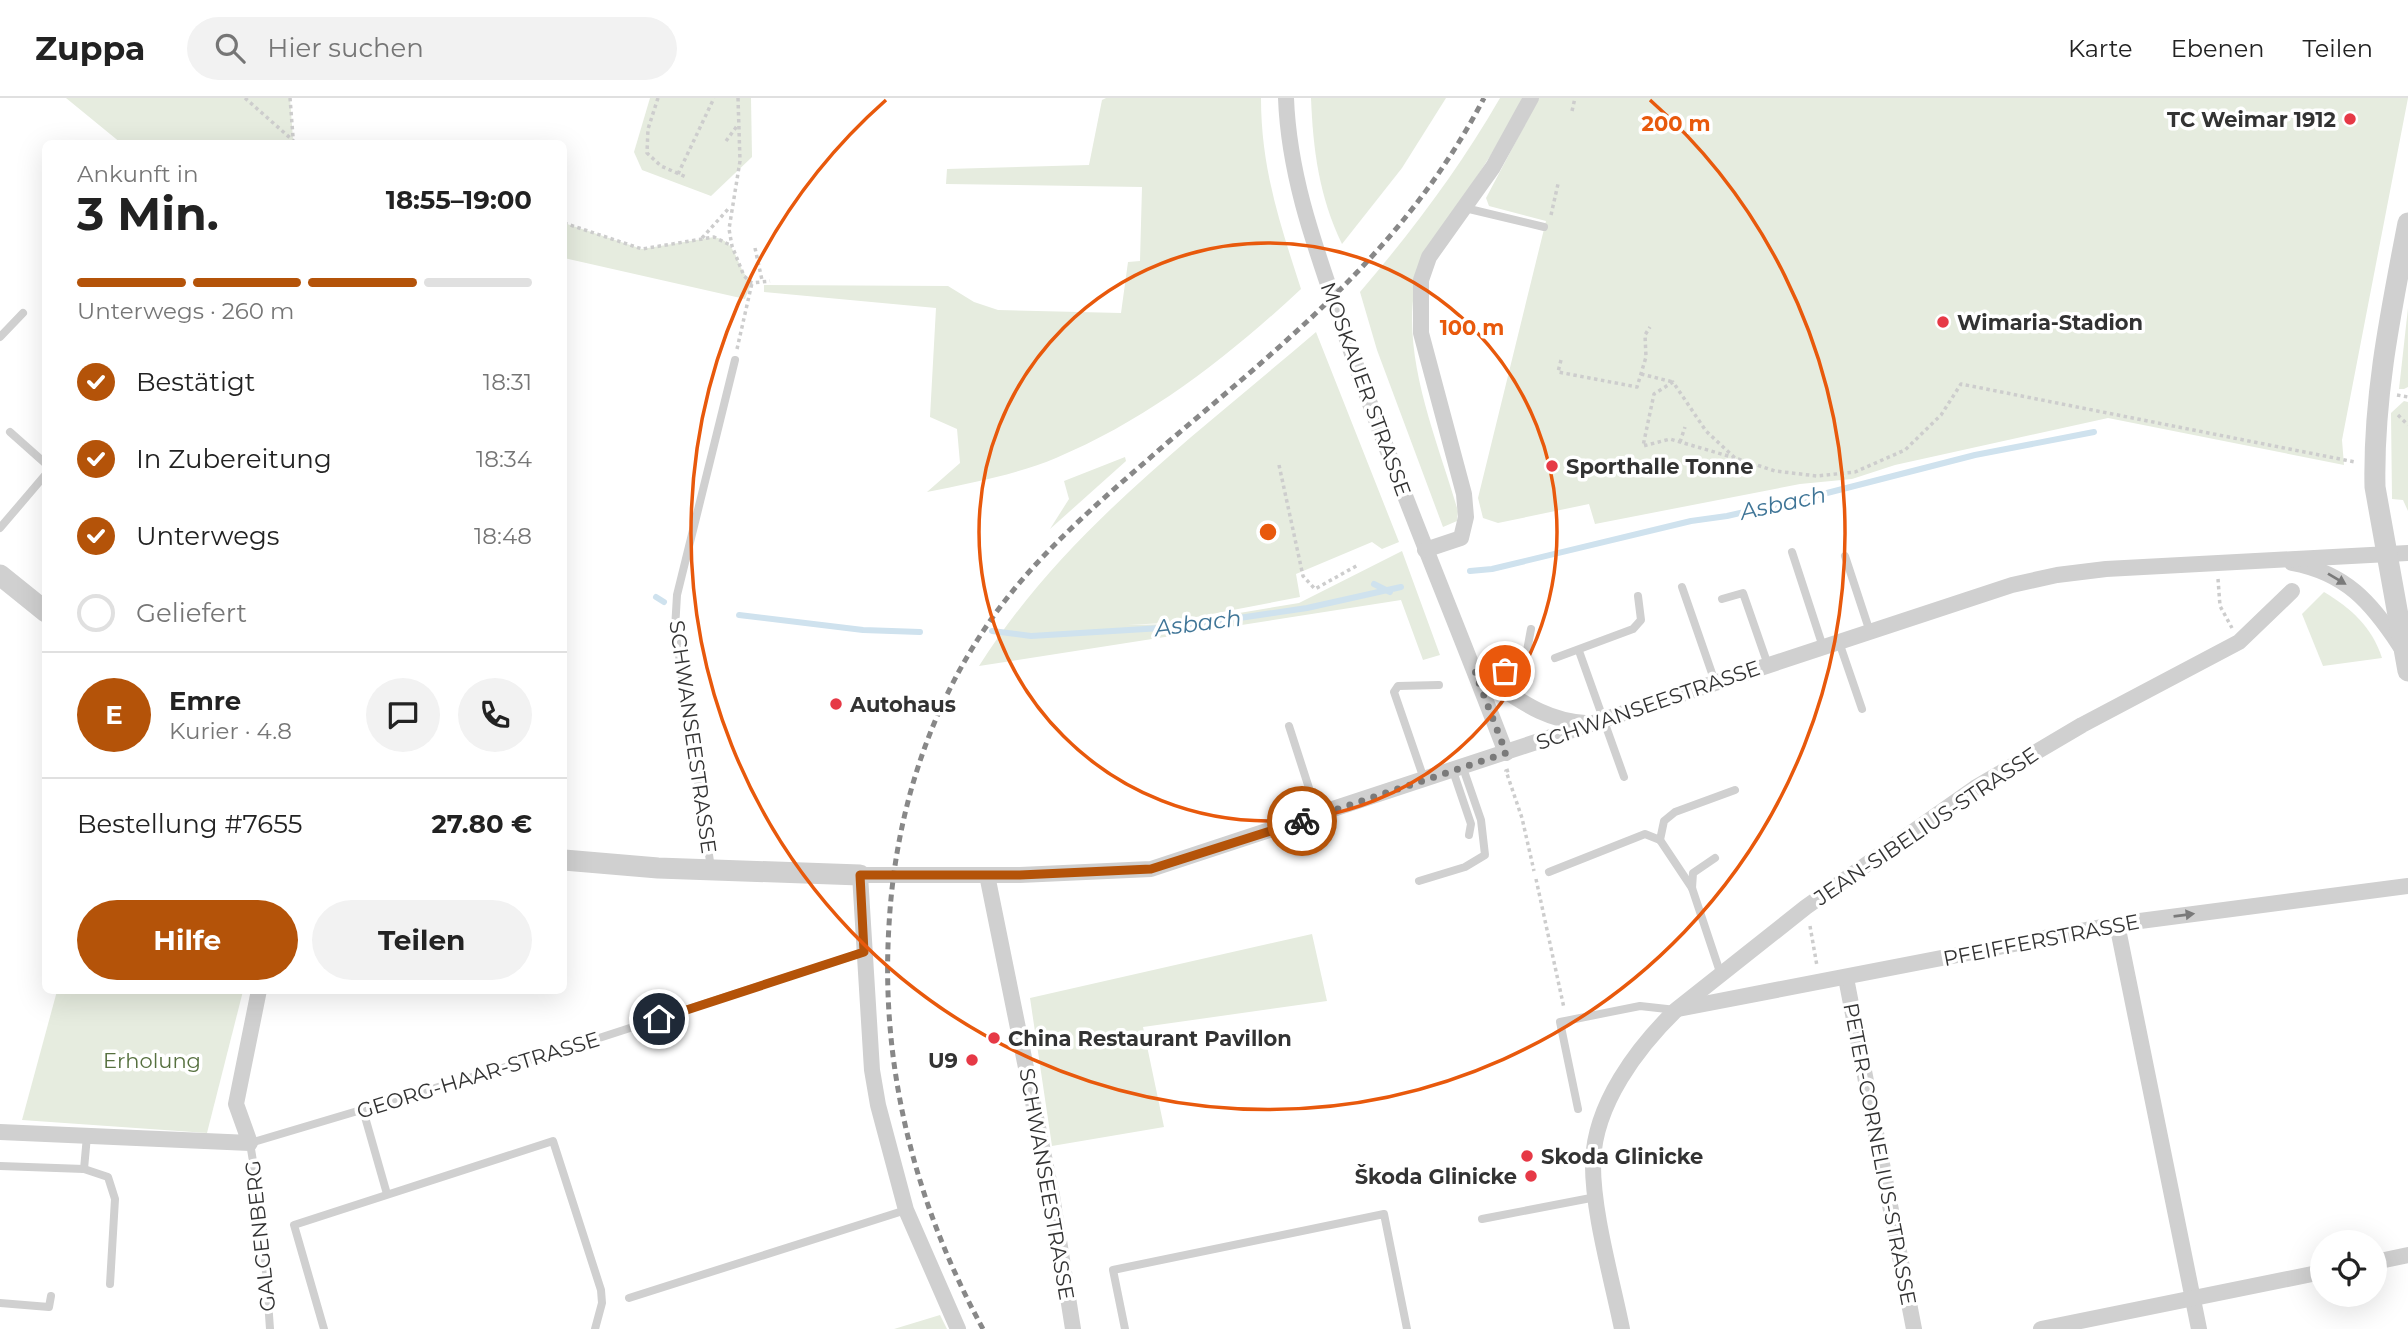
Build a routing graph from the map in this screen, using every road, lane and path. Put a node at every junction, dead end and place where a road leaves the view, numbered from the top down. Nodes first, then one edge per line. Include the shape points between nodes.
1 (245, 98) edge
2 (290, 98) edge
3 (658, 98) edge
4 (714, 98) edge
5 (738, 98) edge
6 (1286, 98) edge
7 (1531, 98) edge
8 (1575, 98) edge
9 (1572, 111) dead end
10 (739, 124) junction
11 (293, 139) joint
12 (726, 141) dead end
13 (678, 174) junction
14 (686, 177) dead end
15 (1558, 184) dead end
16 (731, 205) junction
17 (1465, 208) junction
18 (1551, 214) dead end
19 (2408, 223) edge
20 (567, 224) edge
21 (1544, 227) dead end
22 (700, 239) junction
23 (732, 246) junction
24 (755, 248) dead end
25 (762, 280) junction
26 (770, 281) dead end
27 (752, 282) junction
28 (23, 313) dead end
29 (1650, 327) dead end
30 (0, 337) edge
31 (734, 360) joint
32 (1561, 360) dead end
33 (1641, 374) junction
34 (1673, 382) junction
35 (2399, 395) dead end
36 (2408, 425) edge
37 (1685, 427) dead end
38 (10, 432) dead end
39 (1680, 442) junction
40 (1735, 458) junction
41 (42, 460) edge
42 (1279, 466) dead end
43 (2374, 466) junction
44 (42, 479) edge
45 (0, 528) edge
46 (1426, 550) junction
47 (1792, 552) dead end
48 (2397, 553) edge
49 (1845, 556) dead end
50 (2273, 559) junction
51 (2216, 561) junction
52 (1358, 565) dead end
53 (0, 575) edge
54 (1682, 587) dead end
55 (2292, 591) dead end
56 (1638, 596) dead end
57 (1722, 599) dead end
58 (2220, 606) dead end
59 (42, 609) edge
60 (1531, 629) dead end
61 (1870, 632) junction
62 (1839, 642) junction
63 (1823, 647) junction
64 (1579, 651) junction
65 (1555, 658) dead end
66 (2406, 662) edge
67 (1768, 665) junction
68 (1475, 672) junction
69 (1492, 681) junction
70 (1715, 682) junction
71 (1439, 685) dead end
72 (1862, 709) dead end
73 (1596, 721) junction
74 (1289, 726) dead end
75 (1506, 753) junction
76 (1458, 769) junction
77 (1624, 777) dead end
78 (1424, 780) junction
79 (1735, 790) dead end
80 (1318, 816) junction
81 (1469, 835) dead end
82 (1660, 840) junction
83 (1715, 858) dead end
84 (567, 860) edge
85 (711, 870) junction
86 (1549, 872) dead end
87 (860, 875) junction
88 (987, 875) junction
89 (1419, 881) dead end
90 (2408, 886) edge
91 (1692, 888) junction
92 (2117, 924) junction
93 (1811, 932) dead end
94 (1813, 945) dead end
95 (864, 952) junction
96 (1721, 975) junction
97 (1846, 978) junction
98 (259, 994) edge
99 (1676, 1010) junction
100 (1567, 1021) junction
101 (1578, 1109) dead end
102 (363, 1110) junction
103 (0, 1132) edge
104 (87, 1136) junction
105 (250, 1143) junction
106 (0, 1166) edge
107 (84, 1170) junction
108 (387, 1194) junction
109 (1596, 1197) junction
110 (906, 1210) junction
111 (1482, 1219) dead end
112 (2408, 1255) edge
113 (2387, 1259) edge
114 (2310, 1274) edge
115 (110, 1284) dead end
116 (51, 1296) dead end
117 (629, 1297) dead end
118 (2192, 1298) junction
119 (0, 1303) edge
120 (270, 1329) edge
121 (324, 1329) edge
122 (595, 1329) edge
123 (958, 1329) edge
124 (1073, 1329) edge
125 (1125, 1329) edge
126 (1407, 1329) edge
127 (1622, 1329) edge
128 (1914, 1329) edge
129 (2041, 1329) edge
130 (2199, 1329) edge

1 - 11 path
2 - 11 path
3 - 13 path via 648,129 647,153
4 - 13 path
5 - 10 path
6 - 46 street, MOSKAUER STRASSE via 1291,157 1310,232
7 - 17 street
8 - 9 path
10 - 12 path
10 - 16 path via 740,161
13 - 14 path
15 - 18 path
16 - 22 path
16 - 23 path
17 - 21 lane
17 - 46 street via 1429,257 1421,280 1419,311 1466,517 1461,538
19 - 43 street via 2382,355
20 - 22 path via 642,249
22 - 23 path via 722,238
23 - 27 path via 744,276
24 - 25 path
25 - 26 path
25 - 27 path
27 - 31 path
28 - 30 lane
29 - 33 path via 1644,335 1646,357
31 - 85 lane, SCHWANSEESTRASSE via 677,595 675,629
32 - 33 path via 1558,372 1637,387
33 - 34 path
34 - 39 path via 1654,394 1643,446 1670,439
34 - 40 path via 1706,431
35 - 36 path via 2398,417
37 - 39 path
38 - 41 lane
39 - 40 path
40 - 43 path via 1796,475 1836,475 1870,467 1925,434 1961,384
42 - 52 path via 1303,576 1315,589
43 - 48 street via 2375,487
44 - 45 lane
46 - 68 street, MOSKAUER STRASSE
47 - 63 lane
48 - 50 street, SCHWANSEESTRASSE
48 - 66 street
49 - 61 lane
50 - 51 street, SCHWANSEESTRASSE
50 -> 66 street, SCHWANSEESTRASSE via 2334,575 2360,594
51 - 58 path
51 - 61 street, SCHWANSEESTRASSE via 2057,575 2012,585
53 - 59 street
54 - 70 lane
55 - 96 street, JEAN-SIBELIUS-STRASSE via 2239,642 1975,788 1858,869
56 - 64 lane via 1641,620 1633,629
57 - 67 lane via 1743,593
60 - 69 lane via 1526,656
61 - 62 street, SCHWANSEESTRASSE
62 - 63 street, SCHWANSEESTRASSE
62 - 72 lane
63 - 67 street, SCHWANSEESTRASSE
64 - 65 lane
64 - 73 lane
67 - 70 street, SCHWANSEESTRASSE
68 - 69 street
68 - 75 street, MOSKAUER STRASSE
69 - 73 street via 1541,714 1569,722
70 - 73 street, SCHWANSEESTRASSE
71 - 78 lane via 1398,686 1394,692
73 - 75 street, SCHWANSEESTRASSE
73 - 77 lane
74 - 80 lane
75 - 76 street, SCHWANSEESTRASSE
75 - 100 path via 1512,769 1506,771 1522,818
76 - 78 street, SCHWANSEESTRASSE
76 - 81 lane via 1471,824
76 - 89 lane via 1481,820 1485,855 1465,867
78 - 80 street, SCHWANSEESTRASSE
79 - 82 lane via 1675,812 1664,821
80 - 88 street, SCHWANSEESTRASSE via 1151,869
82 - 86 lane via 1645,834
82 - 91 lane
83 - 91 lane via 1693,873
84 - 85 street, SCHWANSEESTRASSE
85 - 87 street, SCHWANSEESTRASSE
87 - 88 street, SCHWANSEESTRASSE
87 - 95 street
88 - 124 street, SCHWANSEESTRASSE via 1052,1196
92 -> 90 street, PFEIFFERSTRASSE
91 - 96 lane
92 - 97 street, PFEIFFERSTRASSE
92 - 118 street
93 - 94 path
95 - 102 lane, GEORG-HAAR-STRASSE
95 - 110 street via 878,1105
96 - 99 street, JEAN-SIBELIUS-STRASSE
97 - 99 street, PFEIFFERSTRASSE
97 - 128 street, PETER-CORNELIUS-STRASSE
98 - 105 street via 236,1104
99 - 100 lane via 1640,1006
99 - 109 street, JEAN-SIBELIUS-STRASSE via 1650,1035 1607,1107 1593,1161
100 - 101 lane via 1560,1022
102 - 105 lane, GEORG-HAAR-STRASSE
102 - 108 lane
103 - 104 street, GEORG-HAAR-STRASSE
104 - 105 street, GEORG-HAAR-STRASSE
104 - 107 lane
105 - 120 lane, GALGENBERG via 262,1216
106 - 107 lane
107 - 115 lane via 108,1177 115,1199
108 - 121 lane via 294,1225
108 - 122 lane via 553,1141 601,1290
109 - 111 lane
109 - 127 street, JEAN-SIBELIUS-STRASSE
110 - 117 lane
110 - 123 street
112 - 113 street
114 - 118 street
116 - 119 lane via 50,1307
118 - 129 street
118 - 130 street
125 - 126 lane via 1114,1270 1384,1214

